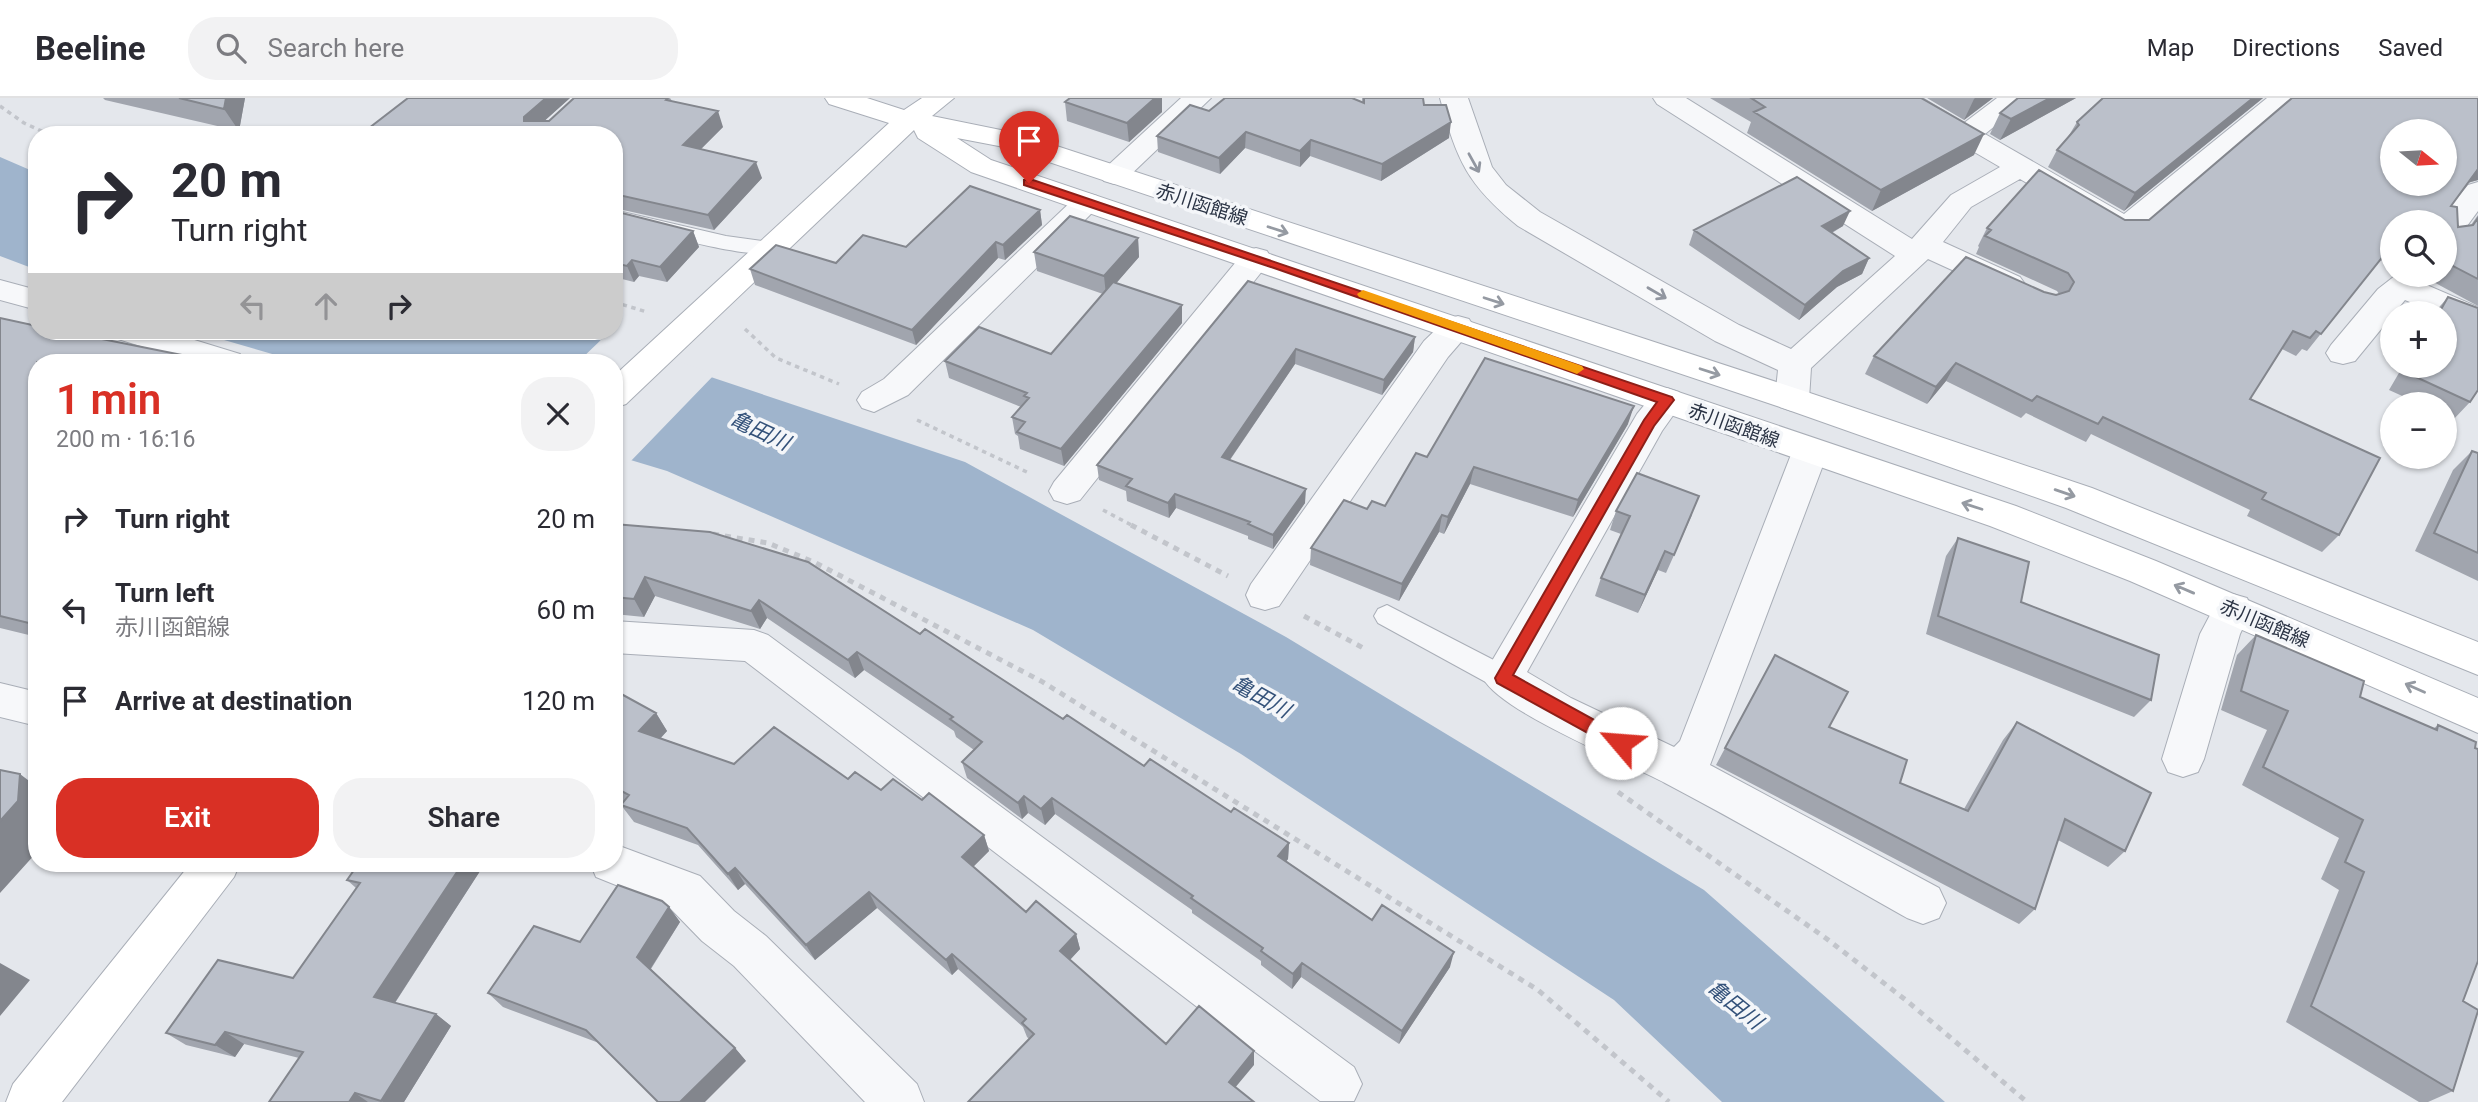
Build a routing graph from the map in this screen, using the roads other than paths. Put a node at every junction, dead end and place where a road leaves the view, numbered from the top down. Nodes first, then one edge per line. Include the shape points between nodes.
1 (839, 98) edge
2 (940, 98) edge
3 (1197, 98) edge
4 (1454, 98) edge
5 (1667, 98) edge
6 (1902, 98) edge
7 (2015, 98) edge
8 (2284, 98) edge
9 (908, 120) junction
10 (1967, 134) junction
11 (2022, 166) junction
12 (1114, 175) junction
13 (2475, 200) edge
14 (1087, 202) junction
15 (623, 218) edge
16 (2457, 220) edge
17 (769, 249) junction
18 (1920, 250) junction
19 (1256, 258) junction
20 (2400, 287) edge
21 (2419, 287) edge
22 (0, 290) edge
23 (2033, 295) edge
24 (28, 298) edge
25 (2478, 319) edge
26 (1458, 327) junction
27 (158, 340) edge
28 (2343, 353) dead end
29 (203, 354) edge
30 (1795, 364) junction
31 (623, 387) edge
32 (1792, 399) junction
33 (874, 400) road end
34 (1667, 400) junction
35 (1810, 452) junction
36 (1067, 491) road end
37 (1265, 595) road end
38 (2233, 609) junction
39 (1387, 616) dead end
40 (623, 638) edge
41 (2478, 659) edge
42 (1503, 678) junction
43 (0, 700) edge
44 (28, 707) edge
45 (2478, 716) edge
46 (2183, 759) dead end
47 (1680, 771) junction
48 (623, 867) edge
49 (211, 872) edge
50 (1923, 903) dead end
51 (1337, 1084) dead end
52 (32, 1102) edge
53 (900, 1102) edge

1 - 9 main road
2 - 9 main road
3 - 12 street
4 -> 30 street via 1468,152 1483,179 1503,199 1727,333
5 - 18 street
6 - 10 street
7 - 10 street
8 - 11 street via 2126,228
9 - 12 main road, 赤川函館線 via 1010,141
9 - 14 main road, 赤川函館線 via 981,166
9 - 17 main road
10 - 11 street
11 - 18 street via 1961,201
12 -> 32 main road, 赤川函館線
13 - 16 street
14 - 19 main road, 赤川函館線
14 - 33 street via 896,387
15 - 17 lane
17 - 31 main road
18 - 23 street
18 - 30 street
19 - 26 main road, 赤川函館線
19 - 36 street
20 - 28 street
21 - 25 street
22 - 24 street
26 - 34 main road, 赤川函館線
26 - 37 street via 1436,349
27 - 29 street
30 - 32 street
32 -> 41 main road, 赤川函館線 via 2079,498
34 - 35 main road, 赤川函館線
34 - 42 street via 1649,423
38 -> 35 main road, 赤川函館線 via 2003,516
35 - 47 street via 1697,751
45 -> 38 main road, 赤川函館線
38 - 46 street via 2220,634
39 - 42 lane
40 - 51 street via 754,646
42 - 47 street
43 - 44 street
47 - 50 street
48 - 53 street via 684,891
49 - 52 main road

